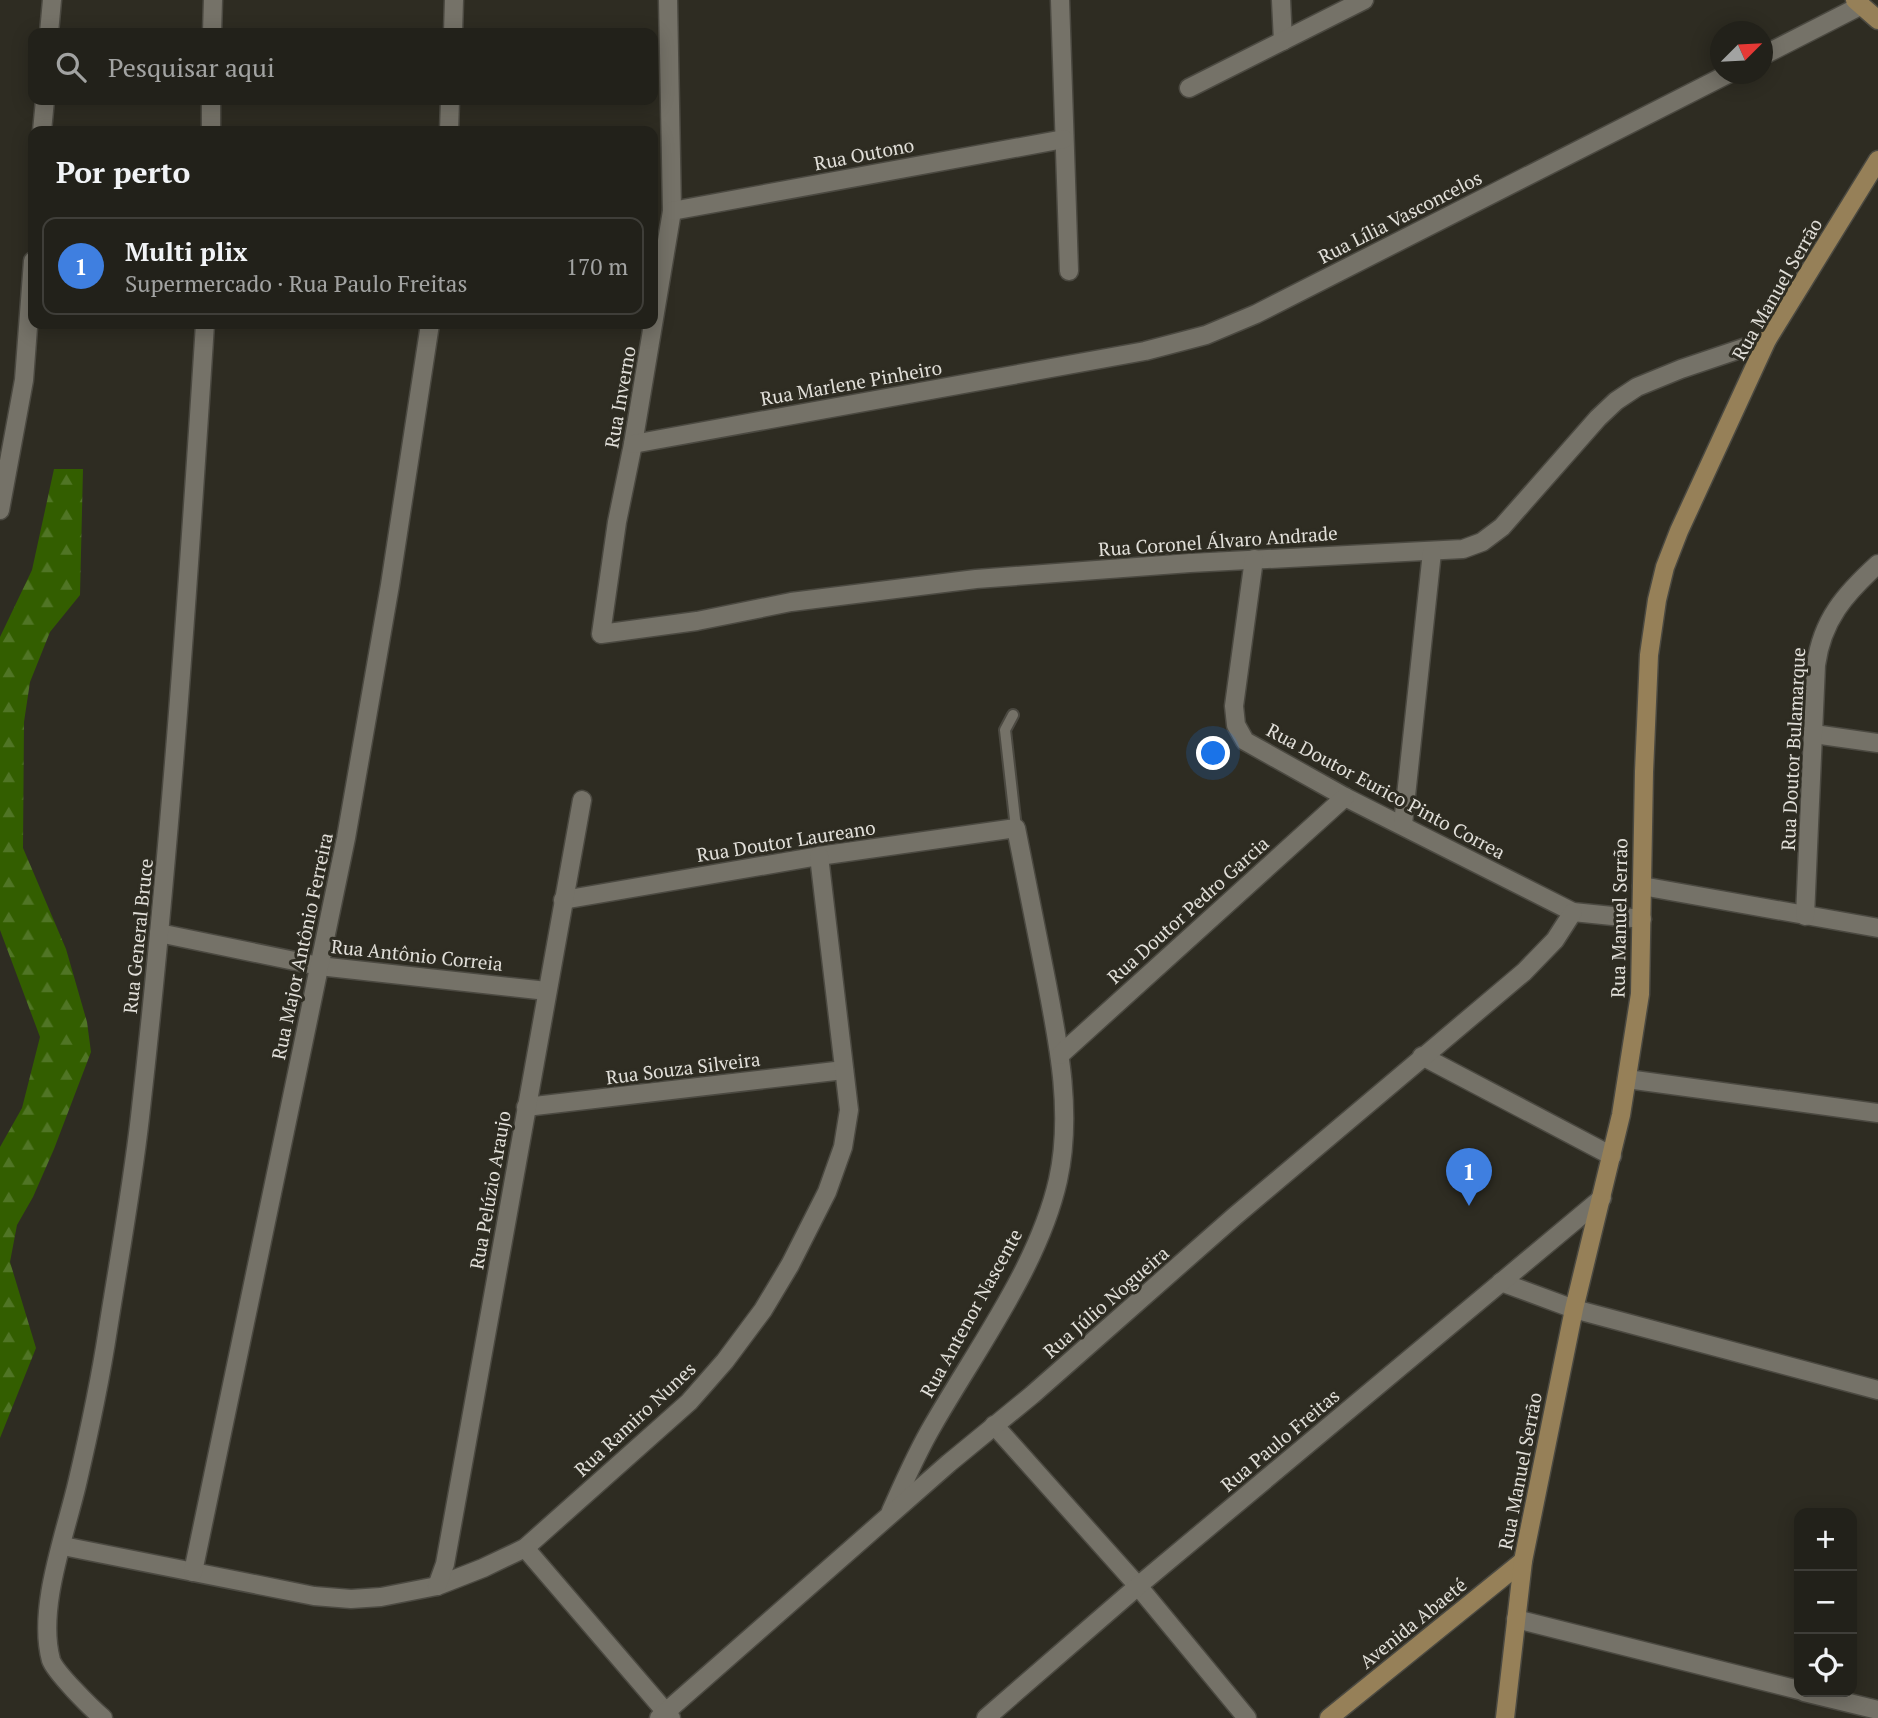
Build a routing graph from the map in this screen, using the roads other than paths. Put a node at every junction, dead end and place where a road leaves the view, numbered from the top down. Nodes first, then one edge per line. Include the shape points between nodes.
1 (51, 0) edge
2 (213, 0) edge
3 (454, 0) edge
4 (667, 0) edge
5 (1060, 0) edge
6 (1281, 0) edge
7 (1364, 0) edge
8 (1858, 3) edge
9 (1878, 20) edge
10 (49, 28) edge
11 (212, 28) edge
12 (453, 28) edge
13 (1283, 41) junction
14 (1773, 50) edge
15 (1710, 83) edge
16 (1189, 88) dead end
17 (45, 105) edge
18 (211, 105) edge
19 (450, 105) edge
20 (43, 126) edge
21 (211, 126) edge
22 (449, 126) edge
23 (1064, 139) junction
24 (1878, 160) edge
25 (672, 211) junction
26 (1069, 271) dead end
27 (658, 295) edge
28 (28, 327) edge
29 (205, 329) edge
30 (429, 329) edge
31 (652, 329) edge
32 (1767, 340) junction
33 (1077, 364) joint
34 (633, 444) junction
35 (0, 510) edge
36 (1432, 552) junction
37 (1254, 559) junction
38 (1878, 564) edge
39 (601, 634) joint
40 (1013, 716) dead end
41 (1814, 734) junction
42 (1878, 743) edge
43 (1345, 797) junction
44 (582, 800) dead end
45 (1404, 824) junction
46 (1016, 828) junction
47 (818, 856) junction
48 (1642, 886) junction
49 (563, 900) junction
50 (1573, 912) junction
51 (1805, 916) junction
52 (1642, 919) junction
53 (1878, 928) edge
54 (159, 933) junction
55 (319, 966) junction
56 (547, 991) junction
57 (1060, 1055) junction
58 (1422, 1056) junction
59 (844, 1070) junction
60 (1628, 1079) junction
61 (526, 1107) junction
62 (1878, 1113) edge
63 (1612, 1156) junction
64 (1602, 1198) junction
65 (1502, 1282) junction
66 (1574, 1309) junction
67 (1878, 1390) edge
68 (994, 1425) junction
69 (887, 1519) junction
70 (63, 1546) junction
71 (526, 1548) junction
72 (1523, 1561) junction
73 (193, 1572) junction
74 (437, 1586) junction
75 (1138, 1586) junction
76 (1516, 1619) junction
77 (1794, 1689) edge
78 (1826, 1697) edge
79 (1878, 1710) edge
80 (665, 1716) edge
81 (103, 1718) edge
82 (986, 1718) edge
83 (1247, 1718) edge
84 (1329, 1718) edge
85 (1505, 1718) edge

1 - 10 street
2 - 11 street
3 - 12 street
4 - 25 street, Rua Inverno
5 - 23 street
6 - 13 street
7 - 13 street
8 - 9 street
8 - 14 street
13 - 16 street
15 - 33 street, Rua Lília Vasconcelos via 1256,314 1206,335
17 - 20 street
18 - 21 street
19 - 22 street
23 - 25 street, Rua Outono
23 - 26 street
24 - 32 street, Rua Manuel Serrão
25 - 27 street, Rua Inverno
28 - 35 street via 24,380
29 - 54 street, Rua General Bruce
30 - 55 street, Rua Major Antônio Ferreira via 390,585
31 - 34 street, Rua Inverno
32 - 36 street, Rua Coronel Álvaro Andrade via 1637,387 1598,418 1502,527 1463,549
32 - 48 street, Rua Manuel Serrão via 1679,531 1657,600 1649,655
33 - 34 street, Rua Marlene Pinheiro
34 - 39 street, Rua Inverno
36 - 37 street, Rua Coronel Álvaro Andrade
36 - 45 street
37 - 39 street, Rua Coronel Álvaro Andrade via 976,579 790,602
37 - 43 street, Rua Doutor Eurico Pinto Correa via 1234,706 1236,725 1245,741
38 - 41 street, Rua Doutor Bulamarque via 1842,601 1819,640
40 - 46 lane via 1005,730
41 - 42 street
41 - 51 street, Rua Doutor Bulamarque
43 - 45 street, Rua Doutor Eurico Pinto Correa
43 - 57 street, Rua Doutor Pedro Garcia
44 - 49 street, Rua Pelúzio Araujo
45 - 50 street, Rua Doutor Eurico Pinto Correa
46 - 47 street, Rua Doutor Laureano
46 - 57 street, Rua Antenor Nascente
47 - 49 street, Rua Doutor Laureano
47 - 59 street, Rua Ramiro Nunes
48 - 51 street
48 - 52 street, Rua Manuel Serrão
49 - 56 street, Rua Pelúzio Araujo
50 - 52 street, Rua Doutor Eurico Pinto Correa
50 - 58 street, Rua Júlio Nogueira via 1555,940 1524,972
51 - 53 street
52 - 60 street, Rua Manuel Serrão via 1640,994
54 - 55 street, Rua Antônio Correia
54 - 70 street, Rua General Bruce via 140,1121 97,1399
55 - 56 street, Rua Antônio Correia
55 - 73 street, Rua Major Antônio Ferreira
56 - 61 street, Rua Pelúzio Araujo
57 - 69 street, Rua Antenor Nascente via 1062,1150 1047,1214 1027,1263 932,1426
58 - 63 street
58 - 68 street, Rua Júlio Nogueira
59 - 61 street, Rua Souza Silveira
59 - 71 street, Rua Ramiro Nunes via 849,1110 843,1147 827,1192 763,1310 689,1402
60 - 62 street
60 - 63 street, Rua Manuel Serrão
61 - 74 street, Rua Pelúzio Araujo via 445,1564
63 - 64 street, Rua Manuel Serrão
64 - 65 street, Rua Paulo Freitas
64 - 66 street, Rua Manuel Serrão
65 - 66 street
65 - 75 street, Rua Paulo Freitas
66 - 67 street
66 - 72 street, Rua Manuel Serrão
68 - 69 street, Rua Júlio Nogueira
68 - 75 street
69 - 80 street, Rua Júlio Nogueira
70 - 73 street, Rua Ramiro Nunes
70 - 81 street, Rua General Bruce via 53,1574 47,1623 51,1663
71 - 74 street, Rua Ramiro Nunes
71 - 80 street
72 - 76 street, Rua Manuel Serrão
72 - 84 street, Avenida Abaeté
73 - 74 street, Rua Ramiro Nunes via 351,1599
75 - 82 street, Rua Paulo Freitas
75 - 83 street
76 - 77 street
76 - 85 street, Rua Manuel Serrão
78 - 79 street

